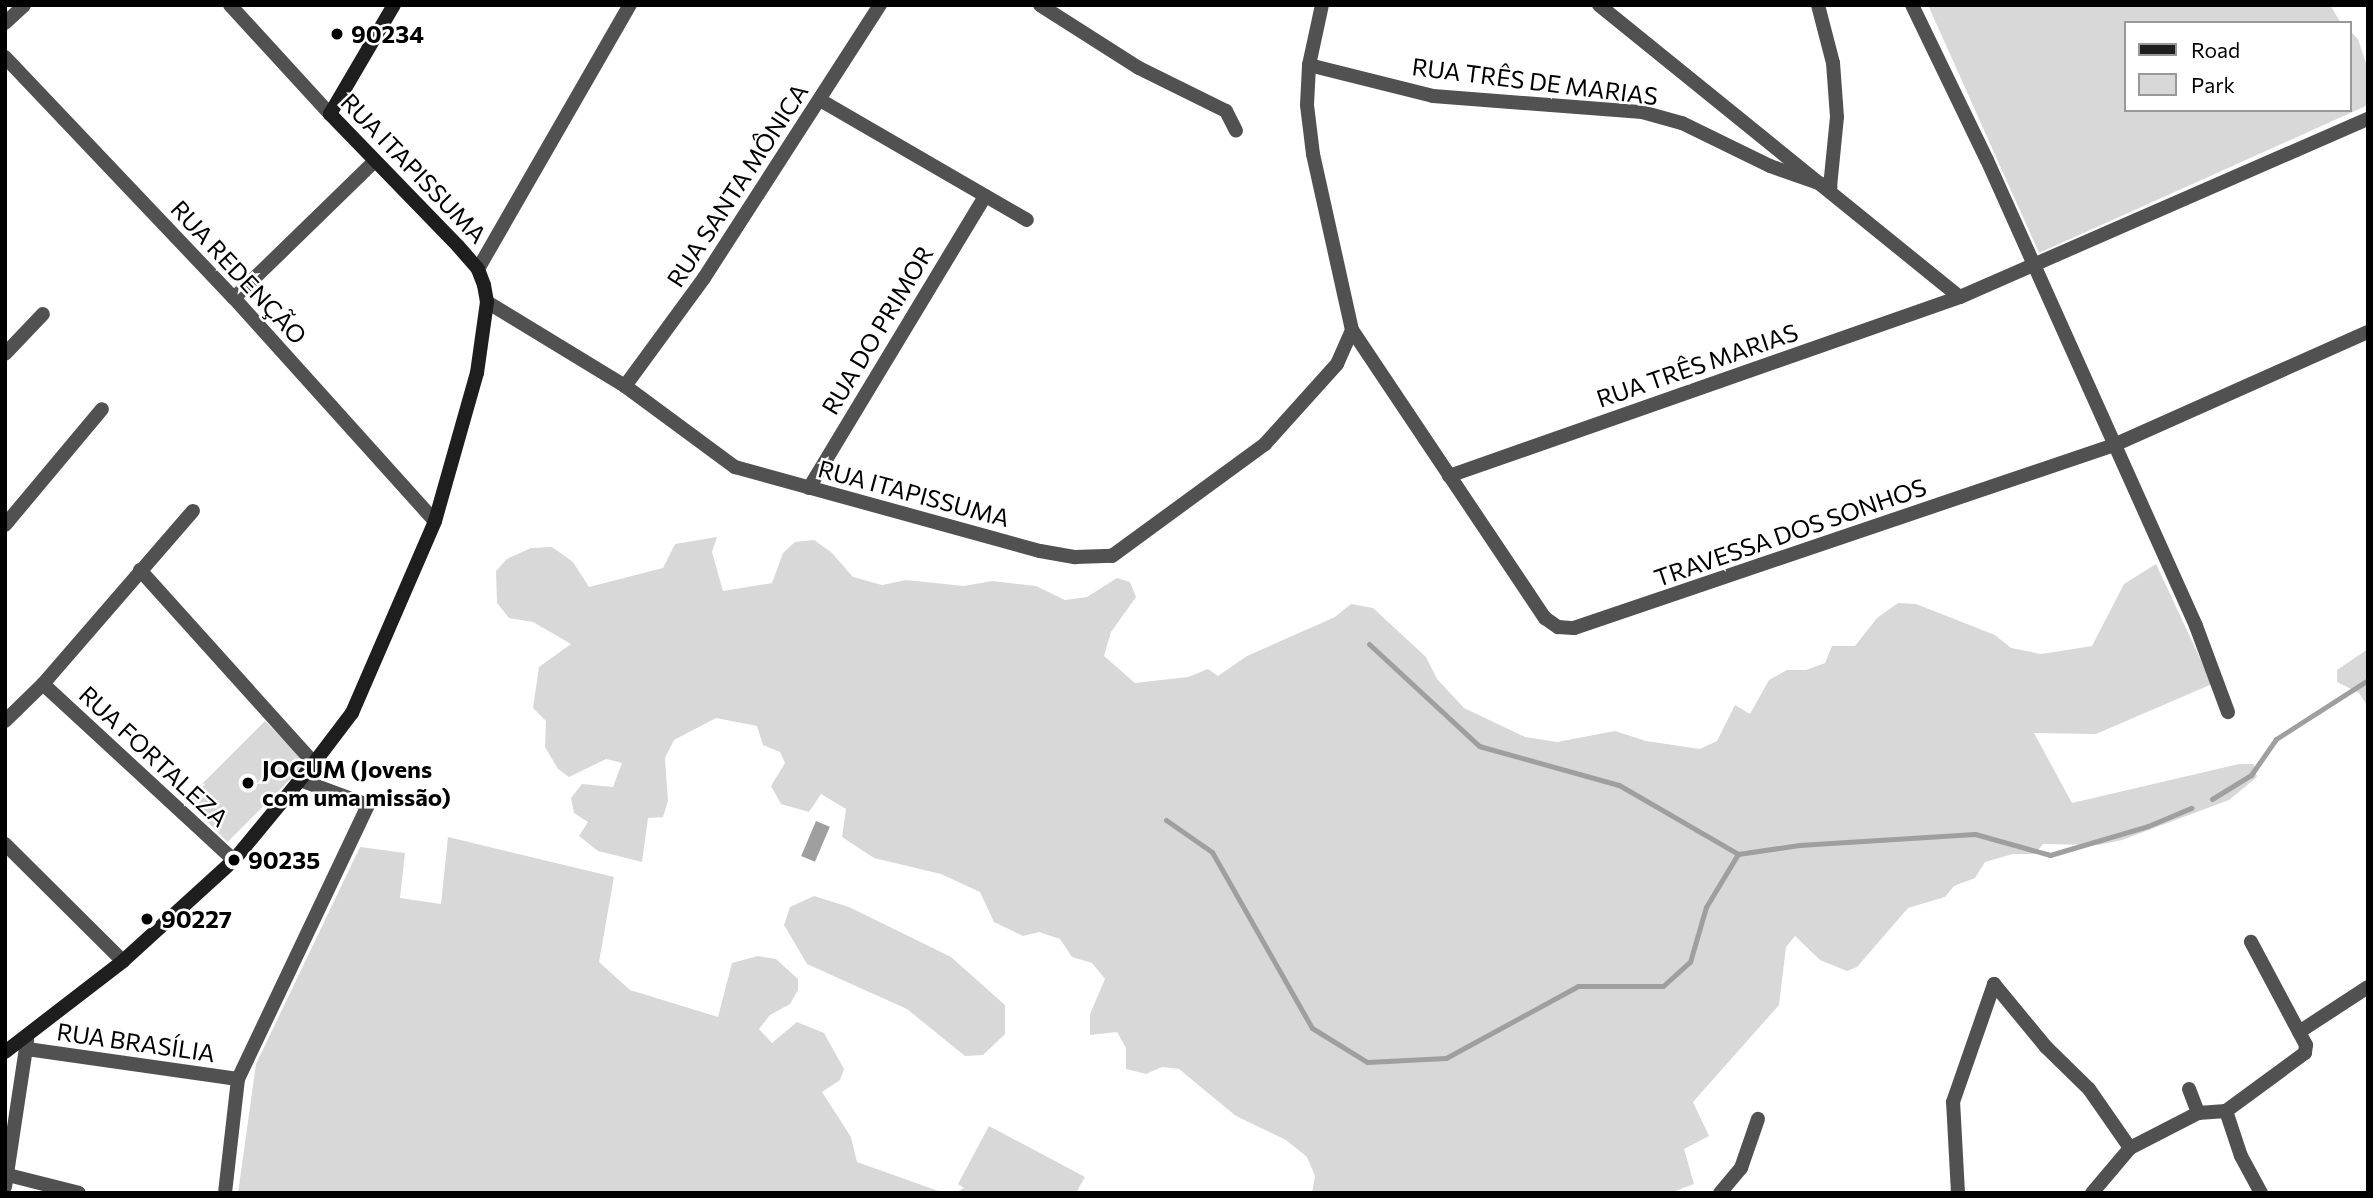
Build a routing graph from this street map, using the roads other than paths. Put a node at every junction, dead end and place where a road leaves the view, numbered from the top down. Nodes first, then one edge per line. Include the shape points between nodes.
1 (24, 5) edge
2 (230, 5) edge
3 (394, 5) edge
4 (630, 5) edge
5 (880, 5) edge
6 (1040, 5) edge
7 (1322, 5) edge
8 (1600, 5) edge
9 (1818, 5) edge
10 (1912, 5) edge
11 (5, 23) edge
12 (5, 57) edge
13 (1309, 65) junction
14 (820, 100) junction
15 (330, 114) junction
16 (2368, 119) edge
17 (1237, 131) dead end
18 (374, 162) junction
19 (1829, 187) junction
20 (985, 196) junction
21 (1027, 220) dead end
22 (2035, 268) junction
23 (478, 270) junction
24 (1960, 297) junction
25 (234, 298) junction
26 (487, 302) junction
27 (43, 314) dead end
28 (1352, 330) junction
29 (2368, 332) edge
30 (5, 354) edge
31 (625, 386) junction
32 (102, 409) dead end
33 (2114, 444) junction
34 (1449, 476) junction
35 (809, 488) junction
36 (193, 511) dead end
37 (435, 521) junction
38 (5, 525) edge
39 (140, 570) junction
40 (43, 684) junction
41 (2228, 712) dead end
42 (5, 721) edge
43 (314, 763) junction
44 (300, 780) junction
45 (5, 844) edge
46 (234, 860) junction
47 (2251, 942) dead end
48 (123, 961) junction
49 (2368, 987) edge
50 (2303, 1038) junction
51 (27, 1044) junction
52 (7, 1049) edge
53 (238, 1079) junction
54 (2189, 1089) dead end
55 (2226, 1111) junction
56 (2198, 1113) junction
57 (1758, 1119) dead end
58 (2130, 1148) junction
59 (7, 1181) edge
60 (2256, 1192) edge
61 (79, 1193) edge
62 (225, 1193) edge
63 (1720, 1193) edge
64 (1958, 1193) edge
65 (2092, 1193) edge

1 - 11 street
2 - 15 street, RUA ITAPISSUMA
3 - 15 street
4 - 23 street
5 - 14 street, RUA SANTA MÔNICA
6 - 17 street via 1139,68 1226,111
7 - 13 street
8 - 19 street
9 - 19 street via 1833,63 1837,117
10 - 22 street
12 - 25 street, RUA REDENÇÃO
13 - 19 street, RUA TRÊS DE MARIAS via 1433,96 1642,112 1682,122 1770,166
13 - 28 street via 1313,154
14 - 20 street
14 - 31 street, RUA SANTA MÔNICA via 704,278
15 - 18 street, RUA ITAPISSUMA
16 - 22 street, RUA TRÊS MARIAS
18 - 23 street, RUA ITAPISSUMA
18 - 25 street
19 - 24 street
20 - 21 street
20 - 35 street, RUA DO PRIMOR
22 - 24 street, RUA TRÊS MARIAS
22 - 33 street
23 - 26 street, RUA ITAPISSUMA
24 - 34 street, RUA TRÊS MARIAS
25 - 37 street, RUA REDENÇÃO
26 - 31 street, RUA ITAPISSUMA
26 - 37 street via 477,373
27 - 30 street
28 - 34 street, TRAVESSA DOS SONHOS
28 - 35 street, RUA ITAPISSUMA via 1337,364 1265,444 1112,556 1075,557 1040,551
29 - 33 street, TRAVESSA DOS SONHOS
31 - 35 street, RUA ITAPISSUMA via 735,467
32 - 38 street
33 - 34 street, TRAVESSA DOS SONHOS via 1574,628 1558,627 1545,618
33 - 41 street via 2196,626
36 - 39 street
37 - 43 street via 352,713
39 - 40 street
39 - 43 street
40 - 42 street
40 - 46 street, RUA FORTALEZA
43 - 44 street
44 - 46 street
44 - 53 street via 368,805
45 - 48 street
46 - 48 street
47 - 50 street
48 - 51 street
49 - 50 street
50 - 55 street via 2305,1053
51 - 52 street
51 - 53 street, RUA BRASÍLIA
51 - 59 street
53 - 62 street
54 - 56 street
55 - 56 street
55 - 60 street
56 - 58 street
57 - 63 street via 1741,1168
58 - 64 street via 2089,1089 2046,1047 1994,984 1953,1102
58 - 65 street
59 - 61 street

